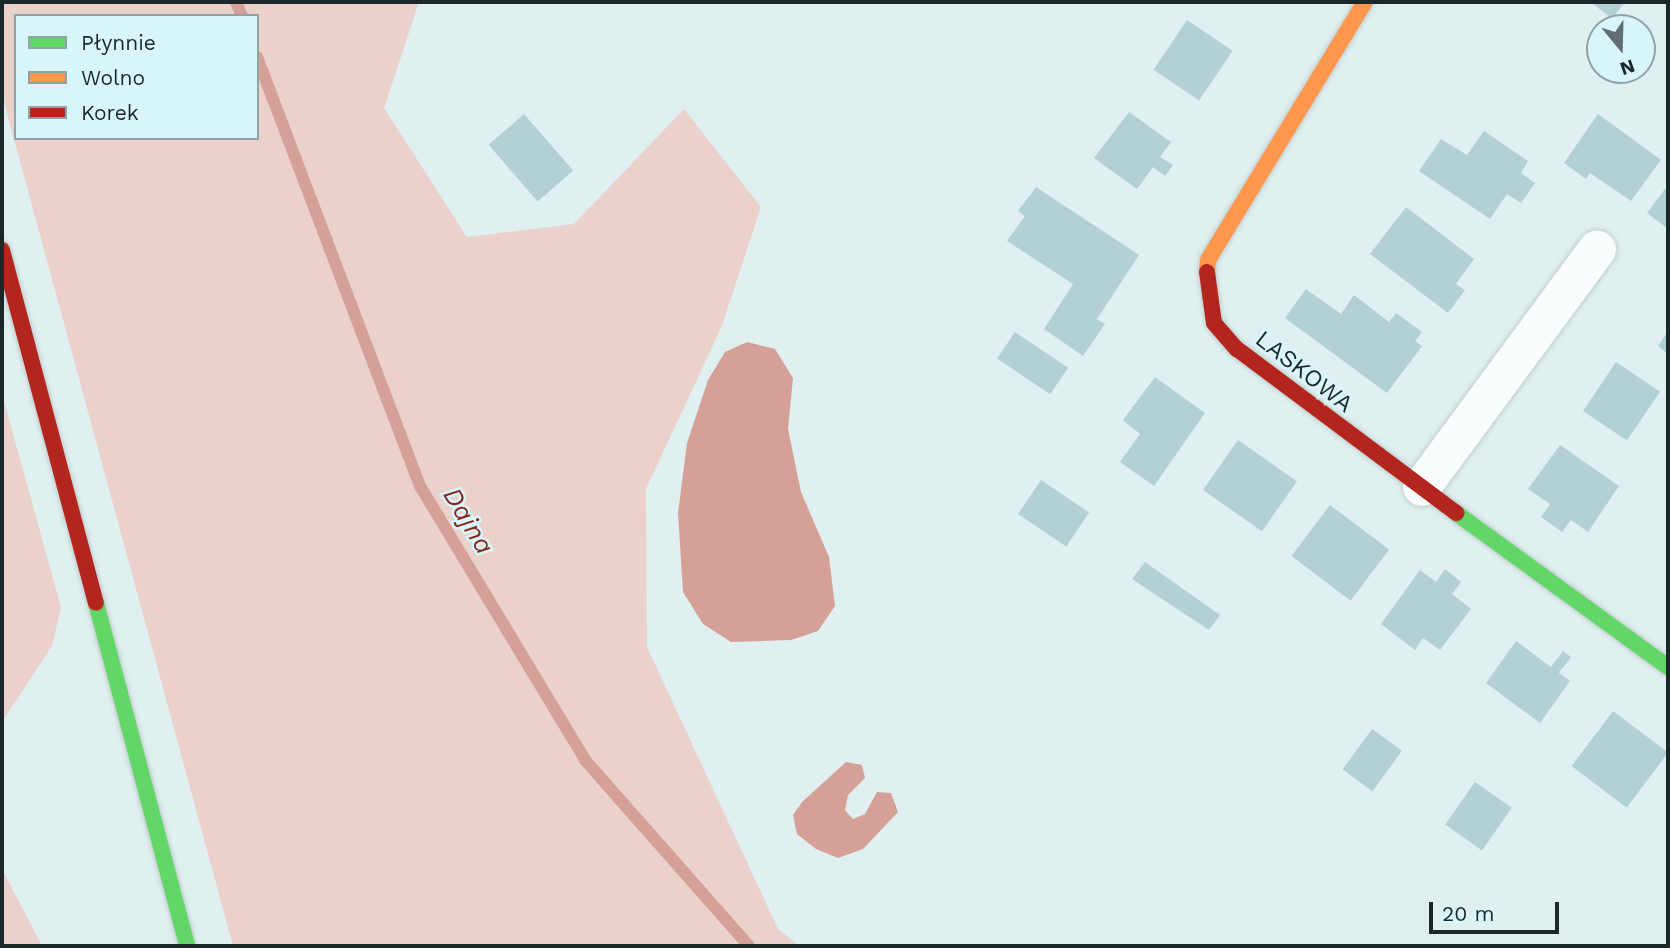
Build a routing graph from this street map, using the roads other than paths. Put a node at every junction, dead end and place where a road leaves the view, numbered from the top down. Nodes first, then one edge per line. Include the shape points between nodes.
1 (1365, 2) edge
2 (2, 250) edge
3 (1597, 250) dead end
4 (1422, 487) junction
5 (1668, 667) edge
6 (187, 946) edge

1 - 4 street, LASKOWA via 1224,228 1208,260 1206,289 1214,323 1237,349
2 - 6 street
3 - 4 street
4 - 5 street, LASKOWA

